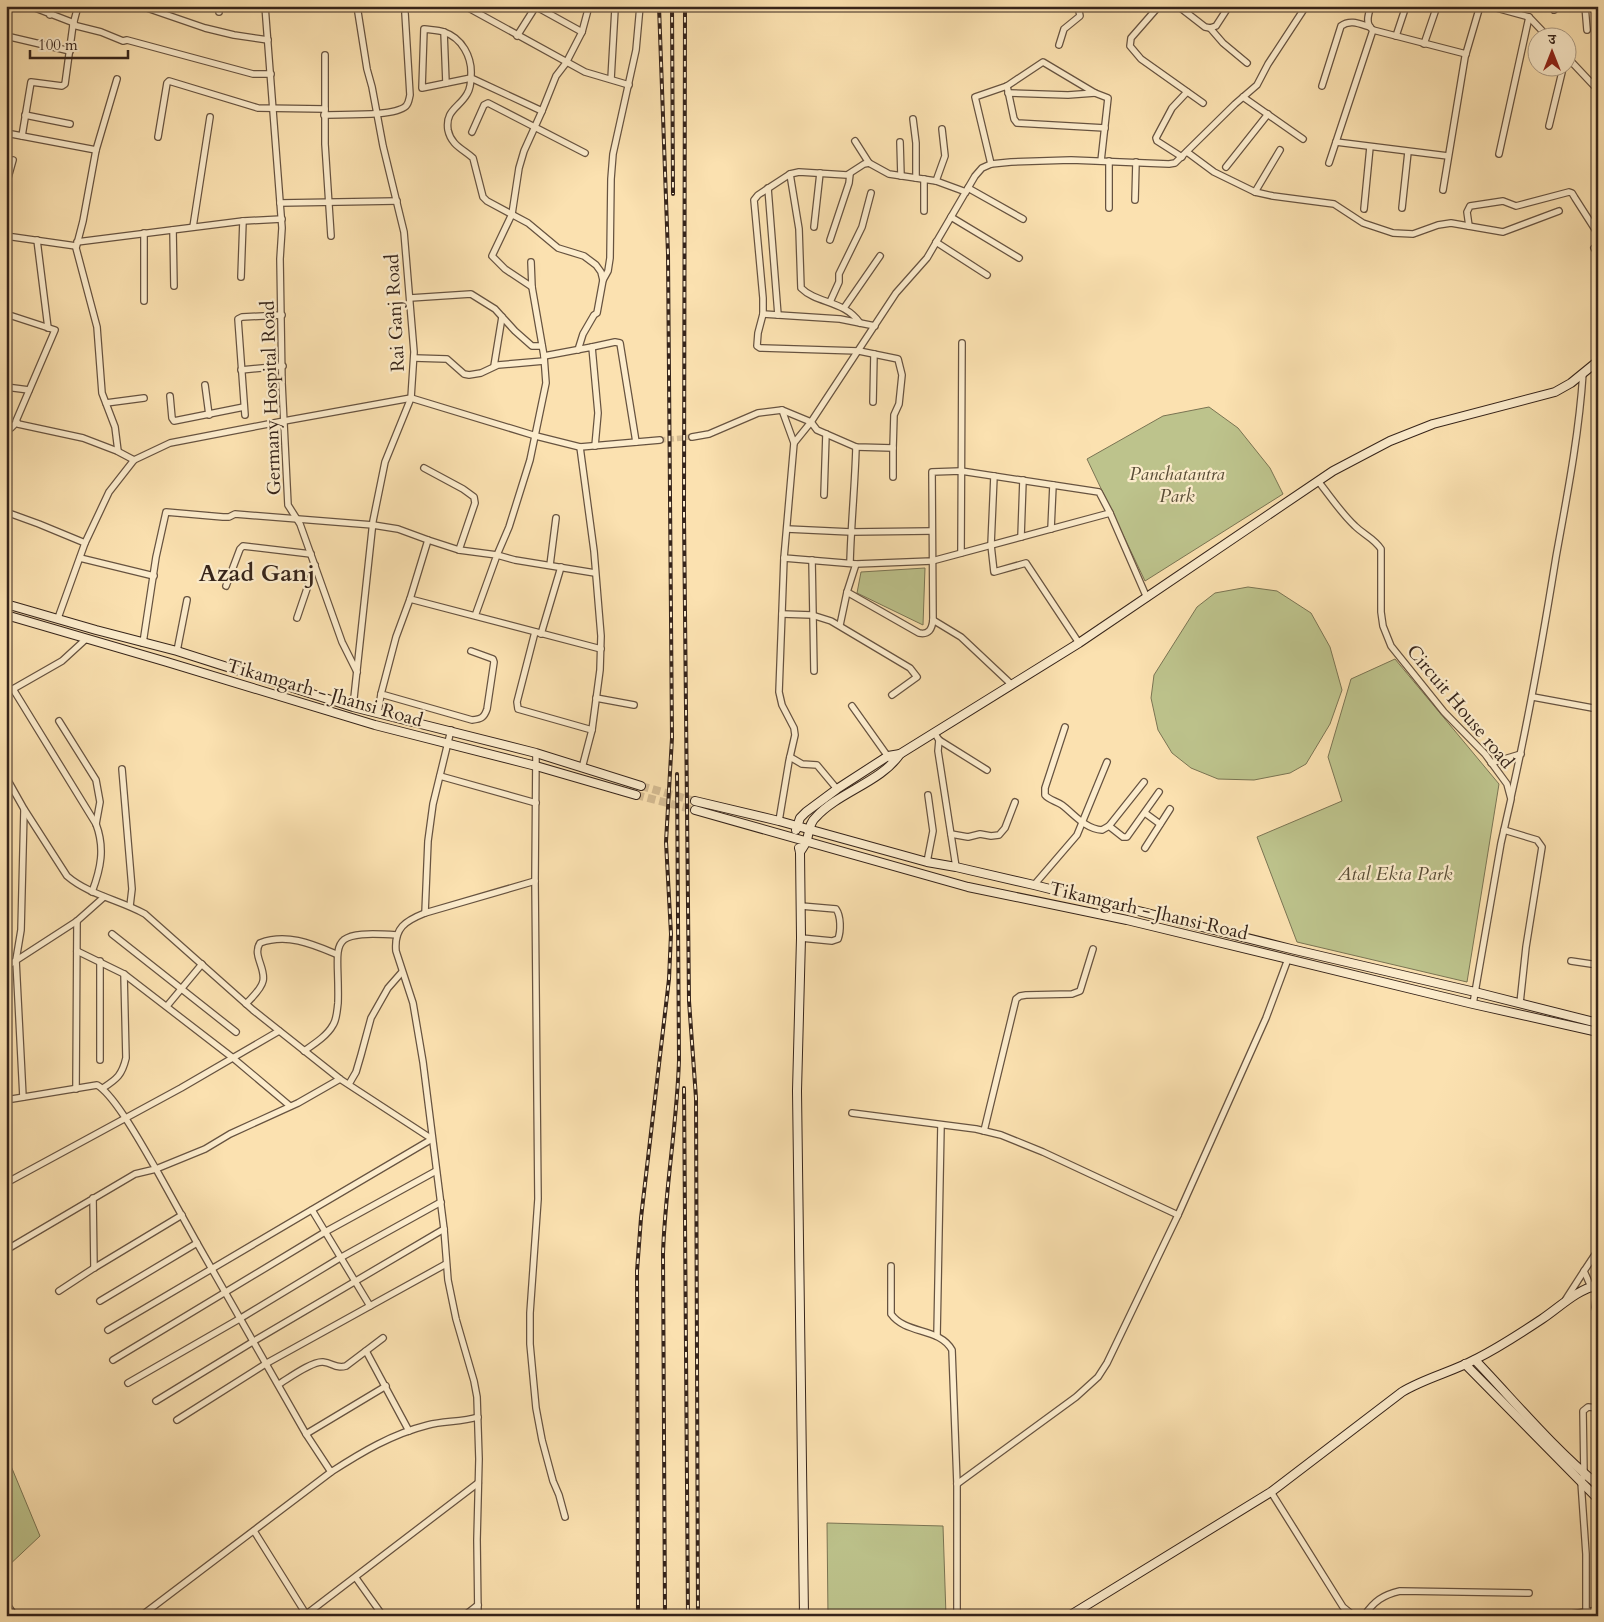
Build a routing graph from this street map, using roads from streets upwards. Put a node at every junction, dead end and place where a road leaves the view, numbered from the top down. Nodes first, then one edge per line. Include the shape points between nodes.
1 (31, 6) edge
2 (53, 6) edge
3 (78, 6) edge
4 (141, 6) edge
5 (266, 6) edge
6 (357, 6) edge
7 (465, 6) edge
8 (536, 6) edge
9 (589, 6) edge
10 (604, 6) edge
11 (640, 6) edge
12 (1078, 6) edge
13 (1159, 6) edge
14 (1178, 6) edge
15 (1306, 6) edge
16 (1371, 6) edge
17 (1406, 6) edge
18 (1437, 6) edge
19 (1480, 6) edge
20 (1489, 6) edge
21 (1585, 6) edge
22 (1228, 7) edge
23 (159, 9) edge
24 (405, 12) dead end
25 (50, 15) junction
26 (1529, 17) junction
27 (74, 24) junction
28 (1210, 28) junction
29 (1539, 28) edge
30 (1372, 29) junction
31 (1587, 30) dead end
32 (444, 32) junction
33 (582, 32) junction
34 (6, 36) edge
35 (517, 36) junction
36 (1396, 36) junction
37 (268, 40) junction
38 (1424, 44) junction
39 (1059, 45) dead end
40 (70, 51) junction
41 (1466, 54) junction
42 (325, 55) dead end
43 (566, 63) junction
44 (1246, 63) dead end
45 (1576, 67) edge
46 (271, 74) junction
47 (471, 78) junction
48 (1560, 78) edge
49 (117, 79) dead end
50 (611, 79) junction
51 (446, 83) junction
52 (629, 85) junction
53 (1322, 86) dead end
54 (1007, 90) junction
55 (1598, 90) edge
56 (1187, 92) junction
57 (1095, 94) junction
58 (1243, 97) junction
59 (1203, 103) dead end
60 (274, 109) junction
61 (542, 111) junction
62 (324, 112) junction
63 (377, 114) junction
64 (1268, 114) junction
65 (25, 115) junction
66 (210, 117) dead end
67 (913, 119) dead end
68 (70, 124) dead end
69 (536, 126) junction
70 (1549, 126) dead end
71 (1105, 128) junction
72 (942, 129) dead end
73 (472, 132) dead end
74 (6, 133) edge
75 (22, 136) junction
76 (158, 137) dead end
77 (1303, 139) dead end
78 (855, 141) dead end
79 (900, 142) dead end
80 (1336, 142) junction
81 (1370, 147) junction
82 (96, 150) junction
83 (1280, 150) dead end
84 (585, 152) dead end
85 (1408, 152) junction
86 (1499, 154) dead end
87 (1184, 155) junction
88 (1448, 156) junction
89 (13, 160) dead end
90 (1101, 161) junction
91 (1109, 161) junction
92 (1136, 162) junction
93 (869, 163) junction
94 (1330, 163) dead end
95 (991, 164) junction
96 (1226, 167) dead end
97 (820, 173) junction
98 (790, 174) junction
99 (850, 174) junction
100 (901, 176) junction
101 (916, 178) junction
102 (924, 179) junction
103 (936, 181) junction
104 (6, 185) edge
105 (768, 188) junction
106 (967, 190) junction
107 (1443, 190) dead end
108 (1255, 192) junction
109 (871, 193) dead end
110 (1135, 200) dead end
111 (396, 202) junction
112 (280, 203) junction
113 (329, 204) junction
114 (1109, 208) dead end
115 (1402, 208) dead end
116 (1364, 209) dead end
117 (924, 211) dead end
118 (1558, 211) dead end
119 (512, 214) junction
120 (950, 217) junction
121 (282, 219) junction
122 (1023, 219) dead end
123 (243, 221) junction
124 (1469, 226) junction
125 (193, 227) junction
126 (814, 227) dead end
127 (173, 230) junction
128 (144, 234) junction
129 (1598, 234) edge
130 (6, 236) edge
131 (331, 236) dead end
132 (37, 240) junction
133 (830, 240) dead end
134 (936, 242) junction
135 (77, 244) junction
136 (1598, 246) edge
137 (1598, 254) edge
138 (880, 256) dead end
139 (1019, 258) dead end
140 (531, 262) dead end
141 (987, 275) dead end
142 (241, 277) dead end
143 (603, 280) junction
144 (174, 286) dead end
145 (532, 287) junction
146 (410, 298) junction
147 (144, 301) dead end
148 (830, 302) junction
149 (844, 308) junction
150 (6, 314) edge
151 (763, 314) junction
152 (282, 315) junction
153 (778, 316) junction
154 (502, 317) junction
155 (860, 322) junction
156 (875, 326) junction
157 (48, 328) junction
158 (962, 343) dead end
159 (542, 346) junction
160 (592, 347) junction
161 (578, 350) junction
162 (859, 351) junction
163 (874, 354) junction
164 (414, 358) junction
165 (544, 358) junction
166 (1598, 360) edge
167 (283, 366) junction
168 (494, 366) junction
169 (241, 370) junction
170 (1583, 373) junction
171 (205, 385) dead end
172 (6, 387) edge
173 (29, 390) junction
174 (170, 396) dead end
175 (144, 398) dead end
176 (411, 398) junction
177 (106, 402) junction
178 (873, 402) dead end
179 (244, 407) junction
180 (782, 410) junction
181 (209, 415) junction
182 (245, 415) dead end
183 (284, 420) junction
184 (16, 422) junction
185 (811, 422) junction
186 (6, 428) edge
187 (826, 434) junction
188 (536, 436) junction
189 (692, 437) tunnel mouth
190 (660, 440) tunnel mouth
191 (636, 442) junction
192 (794, 443) junction
193 (595, 446) junction
194 (580, 447) junction
195 (856, 447) junction
196 (893, 448) junction
197 (118, 451) junction
198 (134, 460) junction
199 (424, 468) dead end
200 (961, 471) junction
201 (994, 476) junction
202 (894, 477) dead end
203 (1023, 480) junction
204 (1318, 480) junction
205 (1053, 485) junction
206 (824, 495) dead end
207 (6, 512) edge
208 (1110, 513) junction
209 (556, 518) dead end
210 (296, 519) junction
211 (373, 525) junction
212 (787, 529) junction
213 (1051, 529) junction
214 (932, 531) junction
215 (851, 532) junction
216 (1021, 537) junction
217 (428, 540) junction
218 (85, 543) junction
219 (992, 545) junction
220 (460, 550) junction
221 (961, 553) junction
222 (311, 554) junction
223 (497, 554) junction
224 (80, 558) junction
225 (784, 558) junction
226 (812, 560) junction
227 (932, 561) junction
228 (853, 563) junction
229 (315, 564) junction
230 (550, 565) junction
231 (562, 567) junction
232 (595, 572) junction
233 (154, 576) junction
234 (226, 586) dead end
235 (847, 592) junction
236 (1147, 598) junction
237 (410, 599) junction
238 (186, 600) dead end
239 (6, 604) edge
240 (26, 610) junction
241 (782, 614) junction
242 (6, 615) edge
243 (812, 615) junction
244 (474, 616) junction
245 (58, 618) junction
246 (297, 618) dead end
247 (23, 620) junction
248 (933, 620) junction
249 (840, 625) junction
250 (538, 633) junction
251 (86, 639) junction
252 (143, 643) junction
253 (1079, 643) junction
254 (600, 650) junction
255 (177, 651) junction
256 (471, 651) dead end
257 (814, 670) dead end
258 (357, 672) junction
259 (1011, 684) junction
260 (13, 689) junction
261 (6, 693) edge
262 (381, 694) junction
263 (892, 695) dead end
264 (1533, 697) junction
265 (596, 698) junction
266 (634, 705) dead end
267 (852, 706) dead end
268 (353, 707) junction
269 (1598, 709) edge
270 (378, 713) junction
271 (59, 721) dead end
272 (1065, 727) dead end
273 (451, 730) junction
274 (592, 730) junction
275 (934, 732) junction
276 (938, 740) junction
277 (448, 744) junction
278 (536, 753) junction
279 (900, 754) junction
280 (1521, 754) junction
281 (888, 756) junction
282 (790, 757) junction
283 (1107, 762) dead end
284 (1491, 763) junction
285 (893, 764) junction
286 (536, 766) junction
287 (582, 768) junction
288 (122, 769) dead end
289 (987, 770) dead end
290 (440, 776) junction
291 (6, 777) edge
292 (1144, 782) dead end
293 (641, 786) tunnel mouth
294 (837, 789) junction
295 (1159, 792) dead end
296 (636, 795) tunnel mouth
297 (928, 795) dead end
298 (1511, 799) junction
299 (695, 801) tunnel mouth
300 (1015, 802) dead end
301 (536, 803) junction
302 (24, 809) junction
303 (1170, 809) dead end
304 (695, 810) tunnel mouth
305 (1144, 813) junction
306 (779, 821) junction
307 (1083, 823) junction
308 (96, 824) junction
309 (1160, 824) junction
310 (1109, 826) junction
311 (796, 827) junction
312 (808, 830) junction
313 (1504, 830) junction
314 (951, 834) junction
315 (796, 838) junction
316 (806, 842) junction
317 (1145, 848) dead end
318 (800, 852) junction
319 (926, 862) junction
320 (956, 867) junction
321 (535, 880) junction
322 (1034, 884) junction
323 (92, 892) junction
324 (104, 897) junction
325 (130, 906) junction
326 (801, 906) junction
327 (425, 912) junction
328 (77, 921) junction
329 (112, 934) dead end
330 (1233, 934) junction
331 (396, 935) junction
332 (800, 938) junction
333 (1230, 946) junction
334 (1093, 949) dead end
335 (77, 950) junction
336 (336, 954) junction
337 (1288, 959) junction
338 (16, 960) junction
339 (403, 960) dead end
340 (1571, 961) dead end
341 (100, 962) junction
342 (202, 964) junction
343 (1598, 965) edge
344 (6, 967) edge
345 (402, 972) junction
346 (124, 974) junction
347 (181, 988) junction
348 (412, 990) dead end
349 (1475, 992) junction
350 (1520, 1003) junction
351 (246, 1004) junction
352 (1473, 1004) junction
353 (167, 1006) junction
354 (1598, 1023) edge
355 (279, 1031) junction
356 (236, 1032) dead end
357 (1598, 1032) edge
358 (304, 1051) junction
359 (233, 1058) junction
360 (100, 1060) dead end
361 (340, 1079) junction
362 (349, 1084) junction
363 (103, 1088) junction
364 (76, 1089) junction
365 (23, 1097) junction
366 (6, 1100) edge
367 (290, 1106) junction
368 (852, 1113) dead end
369 (125, 1118) junction
370 (942, 1126) junction
371 (984, 1131) junction
372 (432, 1139) junction
373 (156, 1169) junction
374 (436, 1172) junction
375 (6, 1183) edge
376 (93, 1198) junction
377 (441, 1202) junction
378 (312, 1210) junction
379 (182, 1215) junction
380 (1178, 1215) junction
381 (444, 1229) junction
382 (325, 1232) junction
383 (197, 1243) junction
384 (6, 1250) edge
385 (1598, 1250) edge
386 (340, 1258) junction
387 (446, 1264) junction
388 (891, 1266) dead end
389 (94, 1268) junction
390 (212, 1269) junction
391 (1584, 1271) junction
392 (355, 1282) junction
393 (1596, 1289) edge
394 (59, 1291) dead end
395 (225, 1292) junction
396 (100, 1301) dead end
397 (1565, 1301) junction
398 (370, 1306) junction
399 (241, 1318) junction
400 (1598, 1318) edge
401 (108, 1330) dead end
402 (937, 1336) junction
403 (383, 1338) dead end
404 (254, 1341) junction
405 (366, 1351) junction
406 (113, 1360) dead end
407 (1475, 1360) junction
408 (267, 1363) junction
409 (1465, 1364) junction
410 (128, 1383) dead end
411 (279, 1384) junction
412 (386, 1386) junction
413 (156, 1401) dead end
414 (1598, 1408) edge
415 (478, 1417) junction
416 (176, 1420) dead end
417 (409, 1431) junction
418 (306, 1434) junction
419 (331, 1472) junction
420 (1583, 1478) junction
421 (478, 1483) junction
422 (957, 1484) junction
423 (1598, 1486) edge
424 (1271, 1492) junction
425 (1598, 1499) edge
426 (565, 1516) dead end
427 (254, 1531) junction
428 (356, 1578) junction
429 (1529, 1593) dead end
430 (6, 1603) edge
431 (478, 1605) junction
432 (1598, 1610) edge
433 (1586, 1614) edge
434 (305, 1615) edge
435 (15, 1616) edge
436 (141, 1616) edge
437 (383, 1616) edge
438 (464, 1616) edge
439 (478, 1616) edge
440 (804, 1616) edge
441 (957, 1616) edge
442 (1069, 1616) edge
443 (1354, 1616) edge
444 (1364, 1616) edge
445 (1559, 1616) edge

1 - 25 street
2 - 25 street
3 - 27 street
4 - 23 street
5 - 37 street, Germany Hospital Road
6 - 63 street, Rai Ganj Road
7 - 35 street
8 - 33 street
8 - 35 street
9 - 33 street
10 - 50 street via 615,9
11 - 52 street
12 - 39 street via 1080,16 1064,29
13 - 56 street via 1131,38 1130,46 1141,59
14 - 28 street
15 - 58 street via 1257,85
16 - 30 street via 1368,16
17 - 36 street
18 - 38 street
19 - 41 street
20 - 26 street
21 - 31 street
22 - 28 street via 1216,26
23 - 37 street via 205,28
24 - 63 street via 409,100 403,108
25 - 27 street
26 - 29 street
26 - 86 street
27 - 40 street
27 - 46 street via 123,41 252,74
28 - 44 street
30 - 36 street
30 - 53 street via 1351,22 1340,26
30 - 80 street
32 - 47 street via 465,50
32 - 51 street
32 - 51 street via 424,29 422,88
33 - 43 street
34 - 40 street
35 - 43 street
36 - 38 street
37 - 46 street, Germany Hospital Road
38 - 41 street
40 - 65 street via 65,84 31,82
41 - 88 street
42 - 62 street
43 - 50 street
43 - 61 street via 556,76
45 - 55 street
46 - 60 street, Germany Hospital Road
47 - 51 street
47 - 61 street
47 - 119 street via 468,94 449,114 450,137 473,158 484,199
48 - 70 street
49 - 82 street
50 - 52 street
52 - 143 street via 613,154 610,258
54 - 57 street
54 - 57 street via 1043,62
54 - 71 street via 1016,123
54 - 95 street via 974,99
56 - 59 street
56 - 87 street via 1172,108 1156,138
57 - 71 street via 1108,99
58 - 64 street
58 - 87 street
60 - 62 street
60 - 76 street via 249,106 169,81
60 - 112 street, Germany Hospital Road
61 - 69 street
62 - 63 street
62 - 113 street
63 - 111 street, Rai Ganj Road
64 - 77 street
64 - 96 street
65 - 68 street
65 - 75 street
66 - 125 street
67 - 101 street
69 - 73 street via 486,103
69 - 84 street
69 - 119 street via 520,160
71 - 90 street
72 - 103 street via 946,152
74 - 75 street
75 - 82 street
78 - 93 street
79 - 100 street
80 - 81 street
80 - 94 street
81 - 85 street
81 - 116 street
82 - 135 street
83 - 108 street
85 - 88 street
85 - 115 street
87 - 92 street via 1169,164
87 - 108 street
88 - 107 street
89 - 104 street
90 - 91 street
90 - 95 street
91 - 92 street
91 - 114 street
92 - 110 street
93 - 99 street
93 - 100 street via 889,174
95 - 106 street via 982,168
97 - 98 street
97 - 99 street
97 - 126 street
98 - 105 street
98 - 148 street via 799,229 801,288
99 - 133 street
100 - 101 street
101 - 102 street
102 - 103 street
102 - 117 street
103 - 106 street
105 - 151 street via 754,200
105 - 153 street
106 - 120 street
106 - 122 street
108 - 124 street via 1334,204 1369,226 1393,233 1413,234 1452,223
109 - 148 street via 862,226 838,274 839,282
111 - 113 street
111 - 146 street, Rai Ganj Road via 404,232
112 - 113 street
112 - 121 street, Germany Hospital Road
113 - 131 street
118 - 124 street via 1503,232
119 - 143 street via 558,248 590,258
119 - 145 street via 492,256
120 - 134 street
120 - 139 street
121 - 123 street
121 - 152 street, Germany Hospital Road
123 - 125 street
123 - 142 street
124 - 129 street via 1467,212 1470,206 1503,201 1516,206 1569,192
125 - 127 street
127 - 128 street
127 - 144 street
128 - 135 street
128 - 147 street
130 - 132 street
132 - 135 street
132 - 157 street
134 - 141 street
134 - 156 street
135 - 177 street via 97,327 102,393
136 - 137 street via 1594,248
138 - 149 street
140 - 145 street
143 - 161 street via 597,313 583,334
145 - 159 street
146 - 154 street via 471,294
146 - 164 street, Rai Ganj Road
148 - 149 street
149 - 155 street
150 - 157 street
151 - 153 street
151 - 162 street via 756,340 758,347
152 - 167 street, Germany Hospital Road
152 - 169 street via 240,317
153 - 155 street
154 - 159 street via 532,346
154 - 168 street
155 - 156 street
156 - 162 street
157 - 173 street via 55,330
158 - 200 street
159 - 165 street
160 - 161 street
160 - 191 street via 620,343
160 - 193 street via 598,413
161 - 165 street
162 - 163 street
162 - 185 street
163 - 178 street
163 - 196 street via 898,359 902,375 899,404 894,415
164 - 168 street via 447,358 469,375 482,374
164 - 176 street, Rai Ganj Road
165 - 168 street
165 - 188 street via 546,383
166 - 170 street
167 - 169 street
167 - 183 street, Germany Hospital Road
169 - 179 street
170 - 204 street via 1555,392 1433,424 1408,434
170 - 264 street via 1571,472
171 - 181 street
172 - 173 street
173 - 184 street
174 - 181 street via 174,421
175 - 177 street
176 - 183 street
176 - 188 street
176 - 211 street, Rai Ganj Road via 384,462
177 - 197 street
179 - 181 street
179 - 182 street
180 - 185 street
180 - 189 street via 758,412 709,434
180 - 192 street
183 - 198 street via 170,444
183 - 210 street, Germany Hospital Road via 288,505
184 - 186 street
184 - 197 street via 83,438
185 - 187 street
185 - 192 street
187 - 195 street
187 - 206 street
188 - 194 street
188 - 223 street via 519,499
190 - 191 street
191 - 193 street
192 - 212 street
193 - 194 street
194 - 232 street
195 - 196 street
195 - 215 street
196 - 202 street
197 - 198 street
198 - 218 street via 109,492
199 - 220 street via 474,497
200 - 201 street
200 - 214 street via 932,472
200 - 221 street
201 - 203 street
201 - 219 street
203 - 205 street
203 - 216 street
204 - 236 street
204 - 284 street, Circuit House road via 1347,518 1381,549 1382,619 1391,646 1444,712
205 - 208 street via 1099,492
205 - 213 street
207 - 218 street
208 - 213 street
208 - 236 street
209 - 230 street
210 - 211 street
210 - 222 street, Germany Hospital Road
210 - 233 street via 166,512
211 - 217 street
211 - 258 street, Rai Ganj Road
212 - 215 street
212 - 225 street
213 - 216 street
214 - 215 street
214 - 227 street
215 - 228 street
216 - 219 street
217 - 220 street
217 - 237 street
218 - 224 street
219 - 221 street
219 - 253 street via 994,572 1026,563
220 - 223 street
221 - 227 street
222 - 229 street, Germany Hospital Road
222 - 234 street via 243,546
223 - 230 street
223 - 244 street
224 - 233 street
224 - 245 street
225 - 226 street
225 - 241 street
226 - 228 street
226 - 243 street
227 - 228 street
227 - 248 street
228 - 235 street
229 - 246 street
229 - 258 street, Germany Hospital Road via 342,642
230 - 231 street
231 - 232 street
231 - 250 street
232 - 254 street
233 - 252 street
235 - 248 street via 919,633 927,633
235 - 249 street
236 - 253 street
237 - 244 street
237 - 262 street
238 - 255 street
239 - 240 street
240 - 245 street
240 - 247 street
241 - 243 street
241 - 282 street via 779,692 795,732
242 - 247 street, Tikamgarh - Jhansi Road
243 - 249 street
243 - 257 street
244 - 250 street
245 - 252 street
247 - 251 street, Tikamgarh - Jhansi Road
248 - 259 street via 961,637
249 - 263 street via 917,675
250 - 254 street
250 - 274 street via 517,702 518,709
251 - 260 street via 62,662
251 - 277 street, Tikamgarh - Jhansi Road via 366,723
252 - 255 street
253 - 259 street
254 - 265 street
255 - 268 street
256 - 262 street via 489,656 494,662 487,709 481,719 472,720
258 - 268 street, Rai Ganj Road
259 - 275 street
260 - 261 street
260 - 308 street
262 - 270 street
264 - 269 street
264 - 280 street
265 - 266 street
265 - 274 street
267 - 281 street
268 - 270 street
270 - 273 street
271 - 308 street via 96,780 100,802
272 - 307 street via 1044,795
273 - 277 street
273 - 278 street
274 - 287 street
275 - 276 street
275 - 279 street
276 - 289 street
276 - 314 street
277 - 286 street, Tikamgarh - Jhansi Road
277 - 290 street
278 - 286 street
278 - 287 street
279 - 281 street
279 - 285 street
280 - 284 street
280 - 298 street
281 - 285 street
281 - 294 street
282 - 294 street via 802,764 817,765
282 - 306 street
283 - 307 street
284 - 298 street, Circuit House road via 1507,784
285 - 312 street via 821,812
286 - 296 street, Tikamgarh - Jhansi Road
286 - 301 street
287 - 293 street
288 - 325 street via 132,889
290 - 301 street
290 - 327 street via 428,841
291 - 302 street
292 - 310 street
294 - 311 street via 806,812
295 - 305 street
297 - 319 street via 933,831
298 - 313 street, Circuit House road
299 - 306 street, Tikamgarh - Jhansi Road
300 - 314 street via 999,835 968,837
301 - 321 street
302 - 323 street via 67,876
302 - 338 street via 21,930
303 - 309 street
304 - 315 street, Tikamgarh - Jhansi Road
305 - 309 street
305 - 310 street via 1127,837
306 - 311 street, Tikamgarh - Jhansi Road
307 - 310 street via 1099,830
307 - 322 street via 1071,843
308 - 323 street via 102,858
309 - 317 street
311 - 312 street, Tikamgarh - Jhansi Road
311 - 315 street
312 - 316 street
312 - 319 street, Tikamgarh - Jhansi Road
313 - 349 street, Circuit House road
313 - 350 street via 1537,840 1542,847
314 - 320 street
315 - 316 street, Tikamgarh - Jhansi Road
315 - 318 street
316 - 318 street
316 - 333 street, Tikamgarh - Jhansi Road via 968,887 1127,920
318 - 326 street
319 - 320 street, Tikamgarh - Jhansi Road
320 - 322 street, Tikamgarh - Jhansi Road
321 - 327 street
321 - 426 street via 538,1199 530,1344 542,1440
322 - 330 street, Tikamgarh - Jhansi Road
323 - 324 street
324 - 325 street
324 - 328 street
325 - 342 street via 145,914
326 - 332 street
326 - 332 street via 836,909 839,935 832,941
327 - 331 street via 412,918
328 - 335 street
328 - 338 street
329 - 347 street
330 - 333 street
330 - 349 street, Tikamgarh - Jhansi Road
331 - 336 street via 368,933 350,936 340,943
331 - 345 street via 396,951
332 - 440 street via 797,1091
333 - 337 street, Tikamgarh - Jhansi Road
334 - 371 street via 1080,991 1072,994 1026,994 1016,999
335 - 341 street
335 - 364 street
336 - 351 street via 294,939 278,938 260,943 258,954 262,983
336 - 358 street via 337,1012 334,1025
337 - 352 street, Tikamgarh - Jhansi Road
337 - 380 street via 1266,1018
338 - 344 street
338 - 365 street
339 - 348 street
340 - 343 street
341 - 346 street
341 - 360 street
342 - 347 street
342 - 351 street
345 - 362 street via 370,1018 356,1072
345 - 372 street via 418,1034
346 - 353 street
346 - 363 street via 126,1058 116,1080
347 - 353 street
347 - 356 street
349 - 350 street, Tikamgarh - Jhansi Road
349 - 352 street, Circuit House road
350 - 354 street, Tikamgarh - Jhansi Road
351 - 355 street
352 - 357 street, Tikamgarh - Jhansi Road
353 - 359 street
355 - 358 street
355 - 359 street
358 - 361 street
359 - 367 street
359 - 369 street
361 - 362 street
361 - 367 street
362 - 372 street
363 - 364 street via 97,1085
363 - 369 street
364 - 365 street
365 - 366 street
367 - 373 street via 186,1158
368 - 370 street
369 - 373 street
369 - 375 street
370 - 371 street
370 - 402 street
371 - 380 street via 1034,1148
372 - 374 street
372 - 378 street
373 - 376 street via 135,1174
373 - 379 street
374 - 377 street
374 - 382 street
376 - 384 street
376 - 389 street
377 - 381 street
377 - 386 street
378 - 382 street
378 - 390 street
379 - 383 street
379 - 389 street
380 - 422 street via 1131,1316 1098,1377 1076,1397
381 - 387 street
381 - 392 street
382 - 386 street
382 - 395 street
383 - 390 street
383 - 396 street
385 - 391 street
386 - 392 street
386 - 399 street
387 - 398 street
387 - 415 street via 456,1319 474,1381
388 - 402 street via 891,1314 894,1319
389 - 394 street
390 - 395 street
390 - 401 street
391 - 393 street
391 - 397 street
392 - 398 street
392 - 404 street
393 - 397 street
393 - 400 street
395 - 399 street
395 - 406 street
397 - 407 street
398 - 408 street
399 - 404 street
399 - 410 street
402 - 422 street via 948,1342 954,1361
403 - 405 street
404 - 408 street
404 - 413 street
405 - 411 street via 346,1366 340,1368 315,1363
405 - 412 street
407 - 409 street
407 - 420 street
408 - 411 street
408 - 416 street
409 - 420 street
409 - 424 street via 1402,1392
411 - 418 street
412 - 417 street
412 - 418 street
414 - 420 street via 1588,1407 1583,1411
415 - 417 street
415 - 421 street
417 - 419 street via 359,1454
418 - 419 street
419 - 427 street
420 - 423 street
420 - 425 street
420 - 433 street
421 - 428 street
421 - 431 street
422 - 441 street
424 - 442 street
424 - 443 street via 1342,1607
427 - 434 street
427 - 436 street
428 - 434 street
428 - 437 street
429 - 444 street via 1400,1591 1379,1599
430 - 435 street
431 - 438 street
431 - 439 street
432 - 433 street
433 - 445 street

